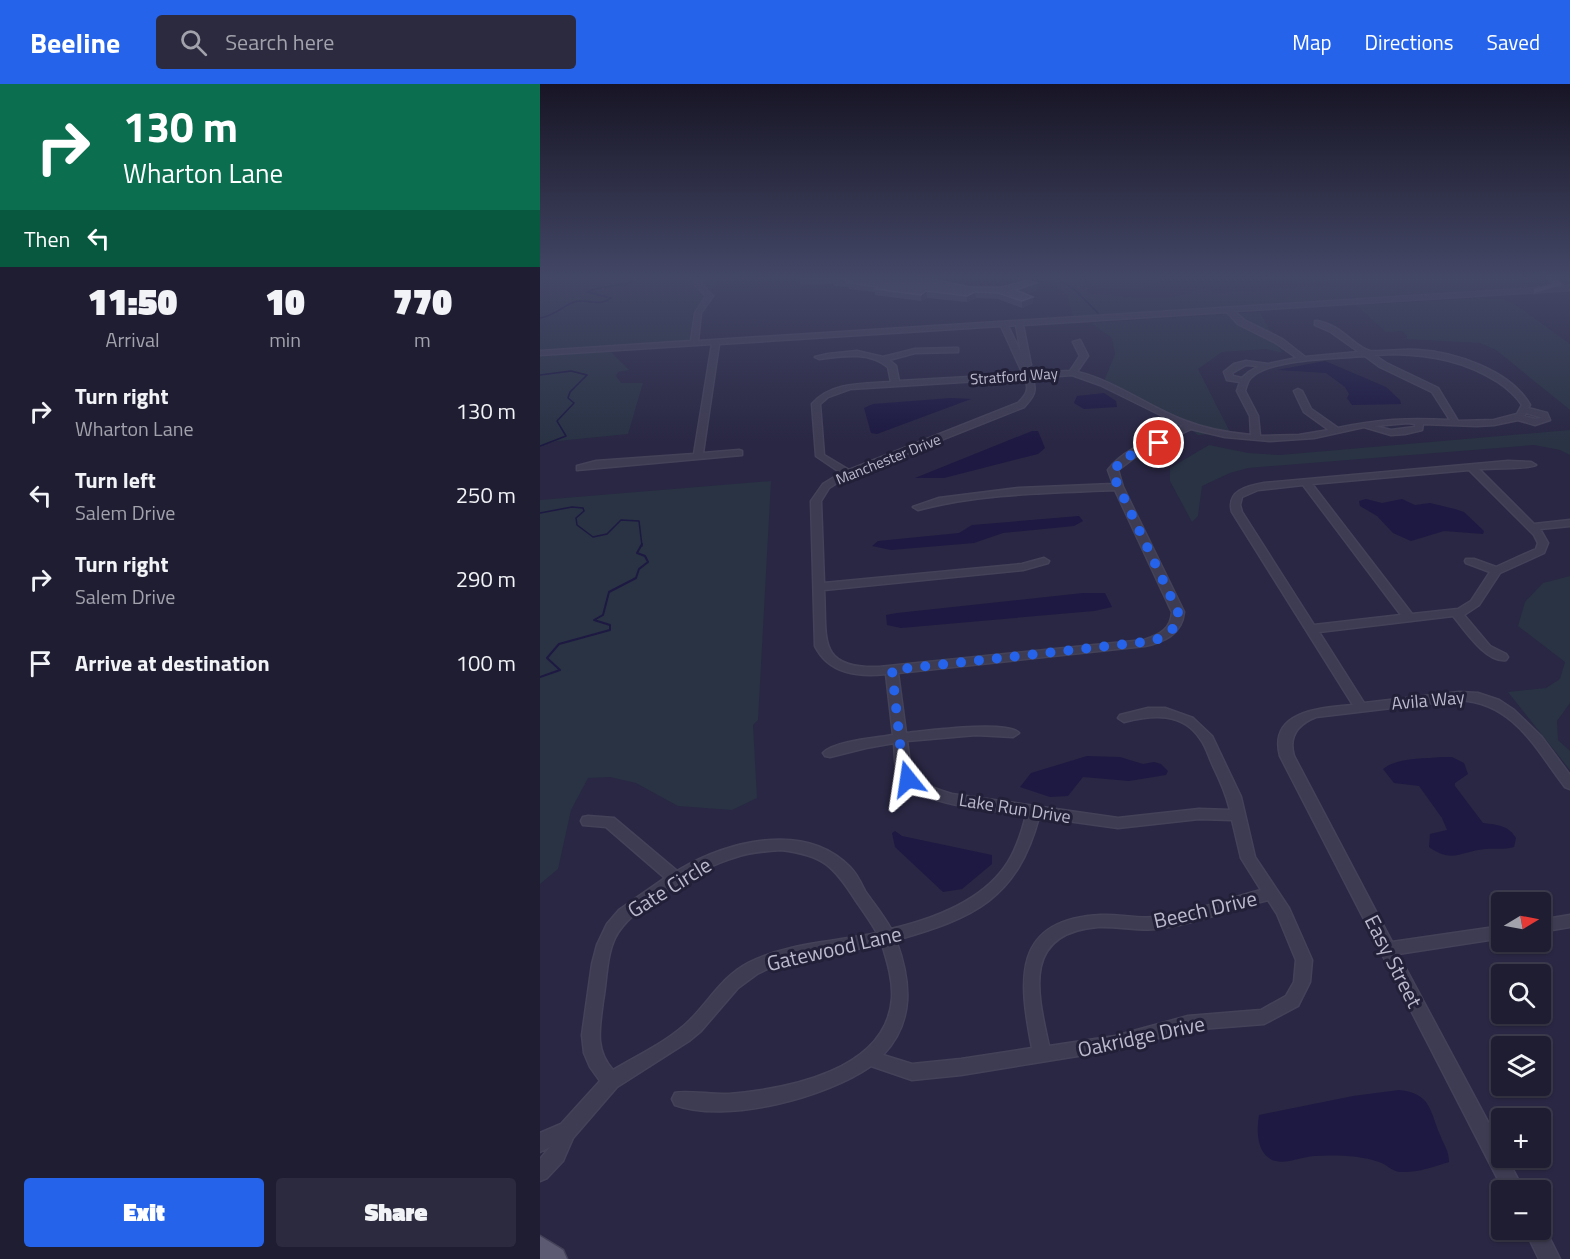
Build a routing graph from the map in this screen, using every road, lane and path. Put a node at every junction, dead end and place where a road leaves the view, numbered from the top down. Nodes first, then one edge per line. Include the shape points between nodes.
1 (695, 333) edge
2 (863, 333) edge
3 (1008, 333) edge
4 (1020, 333) edge
5 (1263, 333) edge
6 (1337, 333) edge
7 (716, 342) junction
8 (1077, 342) dead end
9 (694, 344) junction
10 (955, 350) dead end
11 (1365, 352) junction
12 (540, 353) edge
13 (819, 357) dead end
14 (884, 359) junction
15 (1304, 360) junction
16 (1267, 366) junction
17 (1072, 373) junction
18 (1028, 375) junction
19 (1244, 381) junction
20 (895, 384) junction
21 (1298, 391) dead end
22 (1526, 410) junction
23 (1518, 417) junction
24 (1455, 422) junction
25 (1190, 426) junction
26 (1335, 430) junction
27 (1256, 438) junction
28 (739, 453) dead end
29 (698, 456) junction
30 (1531, 465) dead end
31 (580, 468) dead end
32 (1471, 468) junction
33 (848, 474) junction
34 (1306, 482) junction
35 (1118, 487) junction
36 (918, 507) dead end
37 (1570, 524) edge
38 (1532, 527) junction
39 (1044, 561) dead end
40 (1470, 561) dead end
41 (1496, 571) junction
42 (819, 587) junction
43 (1456, 614) junction
44 (1410, 619) junction
45 (1311, 629) junction
46 (1502, 657) dead end
47 (892, 670) junction
48 (1360, 706) junction
49 (1124, 718) dead end
50 (1288, 729) joint
51 (1013, 733) dead end
52 (899, 739) junction
53 (830, 753) dead end
54 (1570, 784) edge
55 (1034, 811) junction
56 (1238, 815) junction
57 (588, 821) dead end
58 (675, 878) junction
59 (1272, 893) junction
60 (1570, 921) edge
61 (1551, 924) edge
62 (1491, 934) edge
63 (887, 936) junction
64 (1388, 949) junction
65 (1042, 1055) junction
66 (871, 1056) junction
67 (611, 1081) junction
68 (681, 1099) dead end
69 (566, 1132) junction
70 (540, 1143) edge
71 (540, 1172) edge
72 (1508, 1180) edge
73 (1540, 1240) edge
74 (1550, 1259) edge

1 - 9 street
2 - 7 street
3 - 18 street
4 - 18 street, Manchester Drive
5 - 15 street
6 - 11 street
7 - 9 street
7 - 29 street
8 - 17 street via 1084,356
9 - 12 street
10 - 14 street via 915,351
11 - 15 street
11 - 22 street via 1398,350 1475,365 1523,399
11 - 24 street via 1435,390
13 - 14 street via 850,354
14 - 20 street via 892,366
15 - 16 street
16 - 19 street
16 - 19 street via 1244,363 1228,372 1230,378
17 - 18 street, Stratford Way
17 - 25 street, Stratford Way
18 - 20 street, Stratford Way
18 - 33 street, Manchester Drive via 1031,392 1017,408
19 - 27 street via 1241,391 1254,416
20 - 33 street, Stratford Way via 831,391 816,404 820,456
21 - 26 street via 1307,410
22 - 23 street
22 - 23 street, Stratford Way via 1544,415 1546,420 1535,422
23 - 24 street, Stratford Way via 1498,422
24 - 26 street, Stratford Way via 1419,421 1419,428 1400,432 1376,430 1364,424
25 - 27 street, Stratford Way
25 - 35 street via 1120,460 1113,475
26 - 27 street, Stratford Way via 1299,437
28 - 29 street
29 - 31 street
30 - 32 street
32 - 34 street
32 - 38 street
33 - 42 street, Manchester Drive via 826,486 816,501
34 - 44 street
34 - 45 street via 1260,486 1239,494 1234,502
35 - 36 street via 995,494
35 - 47 street via 1175,605 1176,624 1165,636 1145,642
37 - 38 street
38 - 41 street via 1542,539 1540,551
39 - 42 street via 1023,567
40 - 41 street
41 - 43 street via 1475,603
42 - 47 street, Manchester Drive via 821,646 832,661 852,670
43 - 44 street
43 - 46 street via 1486,648
44 - 45 street
45 - 48 street
47 - 52 street, Lake Run Drive
48 - 50 street, Avila Way via 1314,713
48 - 54 street, Avila Way via 1465,695 1490,699 1512,711
49 - 56 street, Oakridge Drive via 1148,712 1171,714 1206,736 1234,797
50 - 64 street, Easy Street via 1284,746 1287,756
51 - 52 street via 988,730
52 - 53 street via 854,745
52 - 55 street, Lake Run Drive via 903,771 919,788 952,799
55 - 56 street, Lake Run Drive via 1118,823 1199,814
55 - 63 street, Gatewood Lane via 1019,858 995,888 949,917
56 - 59 street, Oakridge Drive via 1248,858
57 - 58 street via 609,822
58 - 63 street, Gate Circle via 706,860 747,847 793,847 812,852 845,871
58 - 67 street, Gate Circle via 632,906 618,919 606,941 589,1044 596,1065
59 - 65 street, Beech Drive via 1154,923 1082,923 1049,939 1036,953 1029,974
59 - 65 street, Oakridge Drive via 1305,960 1298,992 1277,1011 1254,1019 1188,1023 1123,1041
60 - 61 street
62 - 64 street
63 - 66 street, Gate Circle via 900,981 900,1000 891,1028
63 - 67 street, Gatewood Lane via 759,965 732,982 695,1026
64 - 72 street, Easy Street
65 - 66 street, Oakridge Drive via 923,1072 901,1070
66 - 68 street, Gate Circle via 846,1074 804,1090 714,1104
67 - 69 street, Gatewood Lane
69 - 70 street, Gatewood Lane
69 - 71 street, Gatewood Lane via 556,1155
73 - 74 street

